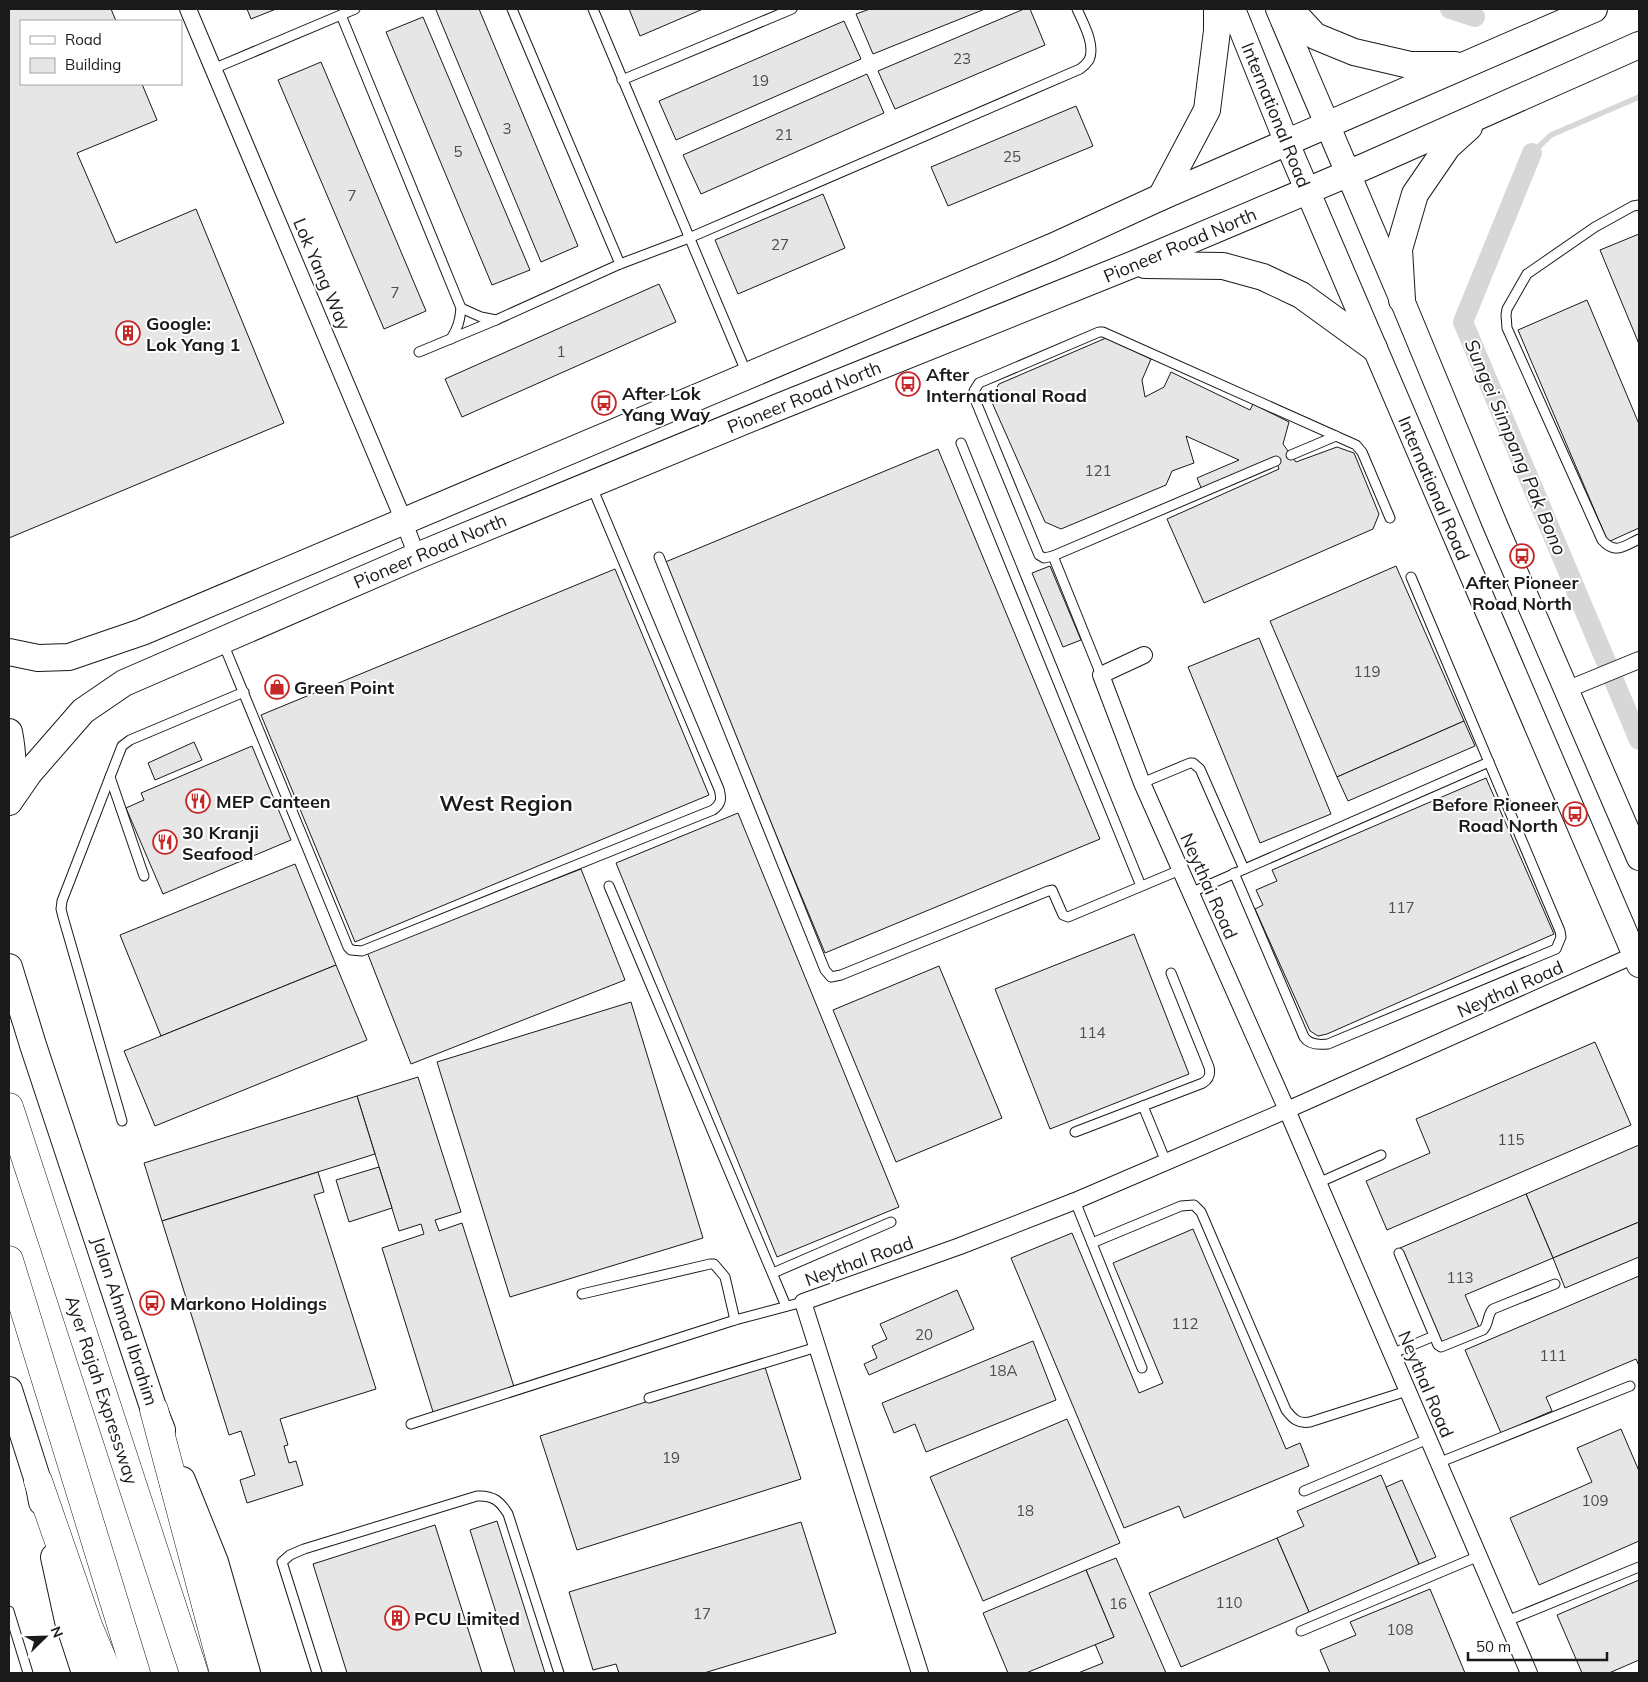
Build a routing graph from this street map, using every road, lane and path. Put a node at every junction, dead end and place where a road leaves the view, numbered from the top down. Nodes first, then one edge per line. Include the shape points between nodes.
1 (188, 9) edge
2 (355, 9) edge
3 (512, 9) edge
4 (592, 9) edge
5 (792, 9) edge
6 (1077, 9) edge
7 (1217, 9) edge
8 (1233, 9) edge
9 (1278, 9) edge
10 (1290, 9) edge
11 (1594, 9) edge
12 (341, 15) junction
13 (1639, 45) edge
14 (1466, 65) junction
15 (213, 69) junction
16 (622, 80) junction
17 (1483, 114) junction
18 (1328, 125) junction
19 (1287, 143) junction
20 (1348, 173) junction
21 (1308, 190) junction
22 (1161, 197) junction
23 (1639, 205) edge
24 (689, 238) junction
25 (620, 264) junction
26 (1134, 264) junction
27 (1402, 300) junction
28 (460, 308) junction
29 (496, 320) junction
30 (451, 339) junction
31 (1374, 348) junction
32 (418, 352) dead end
33 (748, 376) junction
34 (1336, 436) junction
35 (960, 443) dead end
36 (1291, 455) dead end
37 (1276, 462) dead end
38 (591, 484) junction
39 (1390, 518) dead end
40 (403, 521) junction
41 (1639, 539) edge
42 (417, 556) junction
43 (1052, 556) junction
44 (658, 557) dead end
45 (1411, 577) dead end
46 (222, 640) junction
47 (9, 652) edge
48 (1144, 655) dead end
49 (1639, 660) edge
50 (1101, 675) junction
51 (1575, 687) junction
52 (244, 692) junction
53 (9, 732) edge
54 (1489, 762) junction
55 (110, 777) junction
56 (1142, 783) junction
57 (9, 792) edge
58 (9, 802) edge
59 (1639, 858) edge
60 (1244, 869) junction
61 (1180, 870) junction
62 (1234, 873) junction
63 (144, 876) dead end
64 (609, 886) dead end
65 (1141, 886) junction
66 (1190, 893) junction
67 (1638, 958) edge
68 (9, 967) edge
69 (1171, 974) dead end
70 (1143, 1106) junction
71 (9, 1107) edge
72 (1287, 1110) junction
73 (122, 1121) dead end
74 (1075, 1132) dead end
75 (1381, 1155) dead end
76 (1166, 1162) junction
77 (1318, 1183) junction
78 (1075, 1202) junction
79 (892, 1222) dead end
80 (1092, 1243) junction
81 (1399, 1253) dead end
82 (9, 1260) edge
83 (773, 1274) junction
84 (1555, 1284) dead end
85 (582, 1294) dead end
86 (803, 1302) junction
87 (786, 1306) junction
88 (735, 1320) junction
89 (1434, 1336) junction
90 (817, 1347) junction
91 (1391, 1354) junction
92 (1142, 1368) dead end
93 (1630, 1386) dead end
94 (9, 1390) edge
95 (1407, 1391) junction
96 (649, 1398) dead end
97 (154, 1410) junction
98 (411, 1424) dead end
99 (1428, 1439) junction
100 (1438, 1463) junction
101 (38, 1481) junction
102 (1304, 1491) dead end
103 (1479, 1556) junction
104 (1639, 1567) edge
105 (9, 1611) edge
106 (1507, 1621) junction
107 (1301, 1631) dead end
108 (28, 1673) edge
109 (85, 1673) edge
110 (108, 1673) edge
111 (136, 1673) edge
112 (194, 1673) edge
113 (224, 1673) edge
114 (247, 1673) edge
115 (317, 1673) edge
116 (559, 1673) edge
117 (920, 1673) edge
118 (1529, 1673) edge

1 - 15 street, Lok Yang Way
2 - 12 lane
3 - 25 lane
4 - 16 lane
5 - 16 lane
6 - 24 lane via 1091,49 1089,61 1080,69
7 - 22 main road via 1207,110
8 - 19 main road, International Road
9 - 18 main road
10 - 14 main road via 1315,36 1354,52 1410,65
11 - 14 main road
12 - 15 lane
12 - 28 lane
13 - 17 main road, Pioneer Road North
14 - 18 main road
15 - 40 street, Lok Yang Way
16 - 24 lane
17 - 20 main road, Pioneer Road North
17 - 27 main road via 1448,146 1415,194 1399,249
18 - 19 main road
18 - 20 main road
19 - 21 main road, International Road
19 - 22 main road
20 - 21 main road, Pioneer Road North
20 - 27 main road
21 - 26 main road, Pioneer Road North
21 - 31 main road, International Road
22 - 33 main road via 1052,247
23 - 41 lane via 1595,226 1527,274 1506,314 1507,328 1602,540 1616,549
24 - 25 lane
24 - 33 lane
25 - 29 lane
26 - 31 main road via 1222,266 1263,277 1302,295
26 - 38 main road, Pioneer Road North
27 - 51 main road via 1496,527
28 - 29 lane
28 - 30 lane via 458,330
29 - 30 lane
30 - 32 lane
31 - 67 main road, International Road
33 - 40 main road
34 - 36 lane
34 - 39 lane via 1359,448
34 - 43 lane via 1104,332 1096,333 979,383 974,391 1039,555 1044,558
35 - 65 lane
37 - 43 lane
38 - 42 main road, Pioneer Road North
38 - 52 lane via 719,789 721,801 713,810 362,951 351,950
40 - 42 street, Lok Yang Way
40 - 47 main road via 133,635 69,656 38,658
42 - 46 main road, Pioneer Road North
43 - 50 lane
44 - 65 lane via 825,970 831,977 1050,890 1066,917
45 - 54 lane
46 - 52 lane
46 - 58 main road, Pioneer Road North via 124,683 82,711 29,773
48 - 50 street
49 - 51 street
50 - 56 street, Neythai Road
51 - 59 main road
52 - 55 lane via 126,742
53 - 57 main road via 12,749
54 - 60 lane
54 - 62 lane via 1560,931 1561,937 1552,952 1328,1044 1309,1043
55 - 63 lane
55 - 73 lane via 61,910
56 - 60 lane via 1190,763 1197,765
56 - 61 street, Neythai Road
60 - 62 lane
61 - 65 lane
61 - 66 street, Neythai Road
62 - 66 lane
64 - 83 lane
66 - 72 street, Neythai Road
67 - 72 street, Neythal Road
68 - 97 main road, Jalan Ahmad Ibrahim
69 - 70 lane via 1210,1072 1207,1081
70 - 74 lane
70 - 76 lane
71 - 112 highway, Ayer Rajah Expressway
72 - 76 street, Neythal Road
72 - 77 street, Neythal Road
75 - 77 lane
76 - 78 street, Neythal Road
77 - 91 street, Neythal Road
78 - 80 lane
78 - 86 street, Neythal Road
79 - 83 lane
80 - 92 lane
80 - 95 lane via 1181,1206 1194,1206 1202,1212 1292,1418 1310,1422
81 - 89 lane
82 - 111 highway
83 - 87 lane
84 - 89 lane via 1493,1309 1486,1327 1444,1347 1438,1345
85 - 88 lane via 714,1264 725,1277
86 - 87 lane
86 - 90 street, Neythal Road
87 - 88 lane
88 - 98 lane
89 - 91 lane
90 - 96 lane
90 - 117 street, Neythal Road
91 - 95 street, Neythal Road
93 - 100 lane
94 - 101 main road
95 - 99 street, Neythal Road
97 - 113 highway
97 - 114 main road, Jalan Ahmad Ibrahim via 216,1562
99 - 100 street, Neythal Road
99 - 102 lane
100 - 103 street, Neythal Road
101 - 109 main road via 68,1621
101 - 110 highway
103 - 106 street, Neythal Road
103 - 107 lane
104 - 106 lane
105 - 108 lane
106 - 118 street, Neythal Road
115 - 116 lane via 282,1562 304,1549 487,1495 496,1498 508,1514

